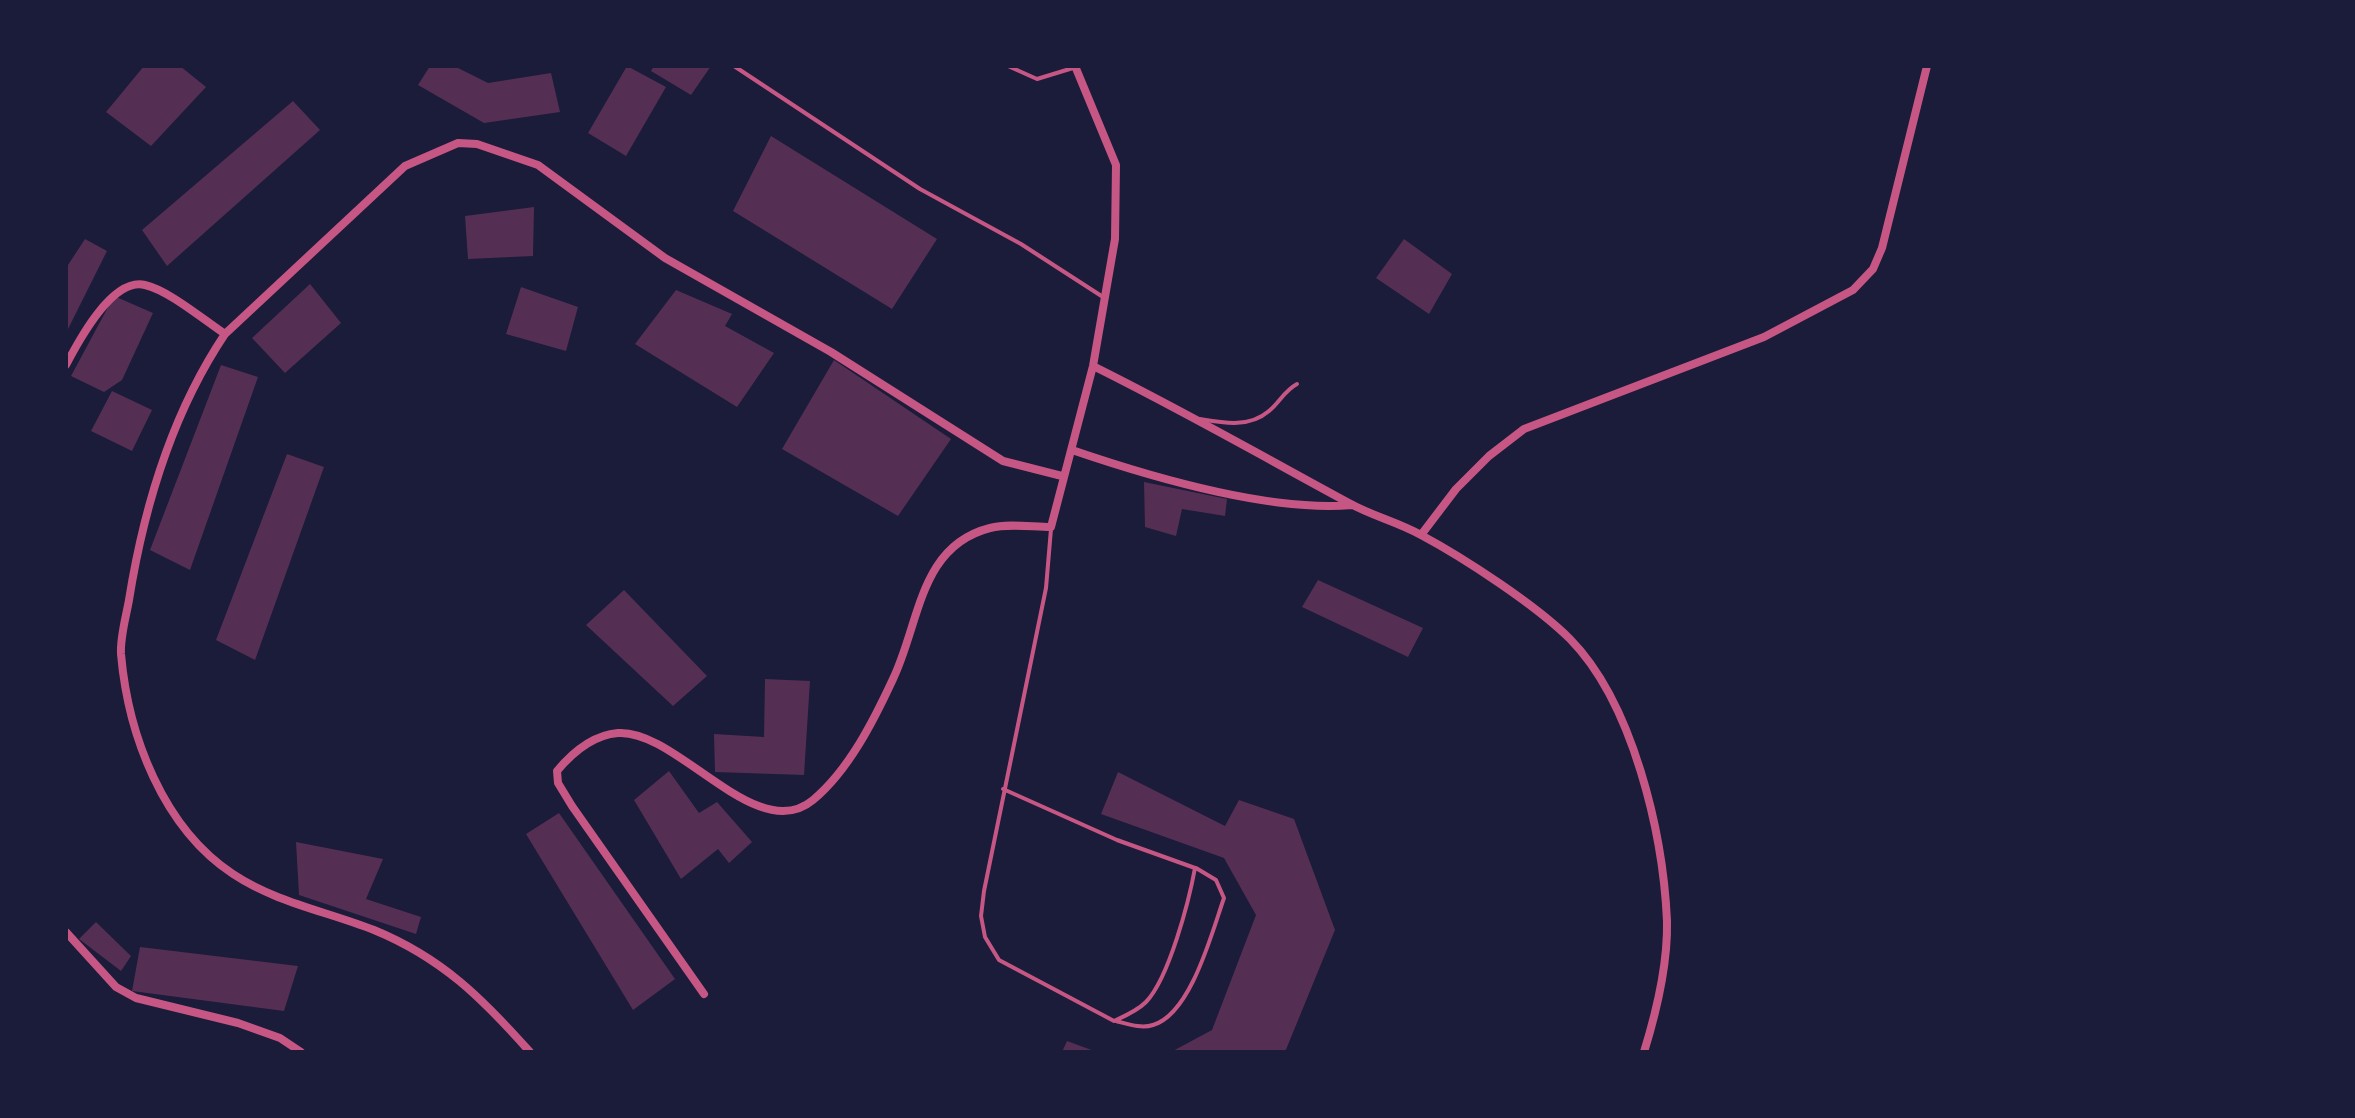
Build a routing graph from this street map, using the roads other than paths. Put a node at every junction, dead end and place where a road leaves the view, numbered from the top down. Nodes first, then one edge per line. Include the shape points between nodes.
1 (734, 66) edge
2 (1008, 66) edge
3 (1927, 66) edge
4 (1075, 67) edge
5 (1105, 298) junction
6 (225, 334) junction
7 (66, 365) edge
8 (1093, 366) junction
9 (1297, 384) dead end
10 (1198, 418) junction
11 (1072, 450) junction
12 (1062, 476) junction
13 (1353, 505) junction
14 (1051, 527) junction
15 (1421, 535) junction
16 (1003, 789) junction
17 (1195, 868) junction
18 (66, 932) edge
19 (704, 994) dead end
20 (1114, 1021) junction
21 (301, 1052) edge
22 (530, 1052) edge
23 (1644, 1052) edge

1 - 5 lane via 920,189
2 - 4 lane via 1037,79
3 - 15 street via 1882,248 1873,269 1853,290 1764,337 1524,429 1456,489
4 - 5 street via 1116,165 1115,239
5 - 8 street
6 - 7 street via 156,290 129,285 91,322
6 - 12 street via 405,166 458,143 477,144 538,165 665,258 831,352 1003,461
6 - 22 street via 171,435 138,548 121,651 133,718 154,782 202,848 230,872 263,892 373,930 433,960 455,974
8 - 10 street
8 - 11 street
9 - 10 lane via 1268,412 1237,425
10 - 13 street
11 - 12 street
11 - 13 street via 1149,475 1275,501 1319,508
12 - 14 street
13 - 15 street
14 - 16 lane via 1046,588
14 - 19 street via 992,527 943,556 930,574 894,678 857,744 824,790 802,808 773,810 636,735 596,739 557,771 572,806
15 - 23 street via 1535,609 1571,640 1620,715 1650,815 1667,922 1656,1016
16 - 17 lane
16 - 20 lane via 981,916 990,951 1039,984
17 - 20 lane via 1187,908 1153,992 1146,1003
17 - 20 lane via 1216,880 1224,898 1183,1000 1153,1026
18 - 21 street via 116,987 136,998 238,1023

